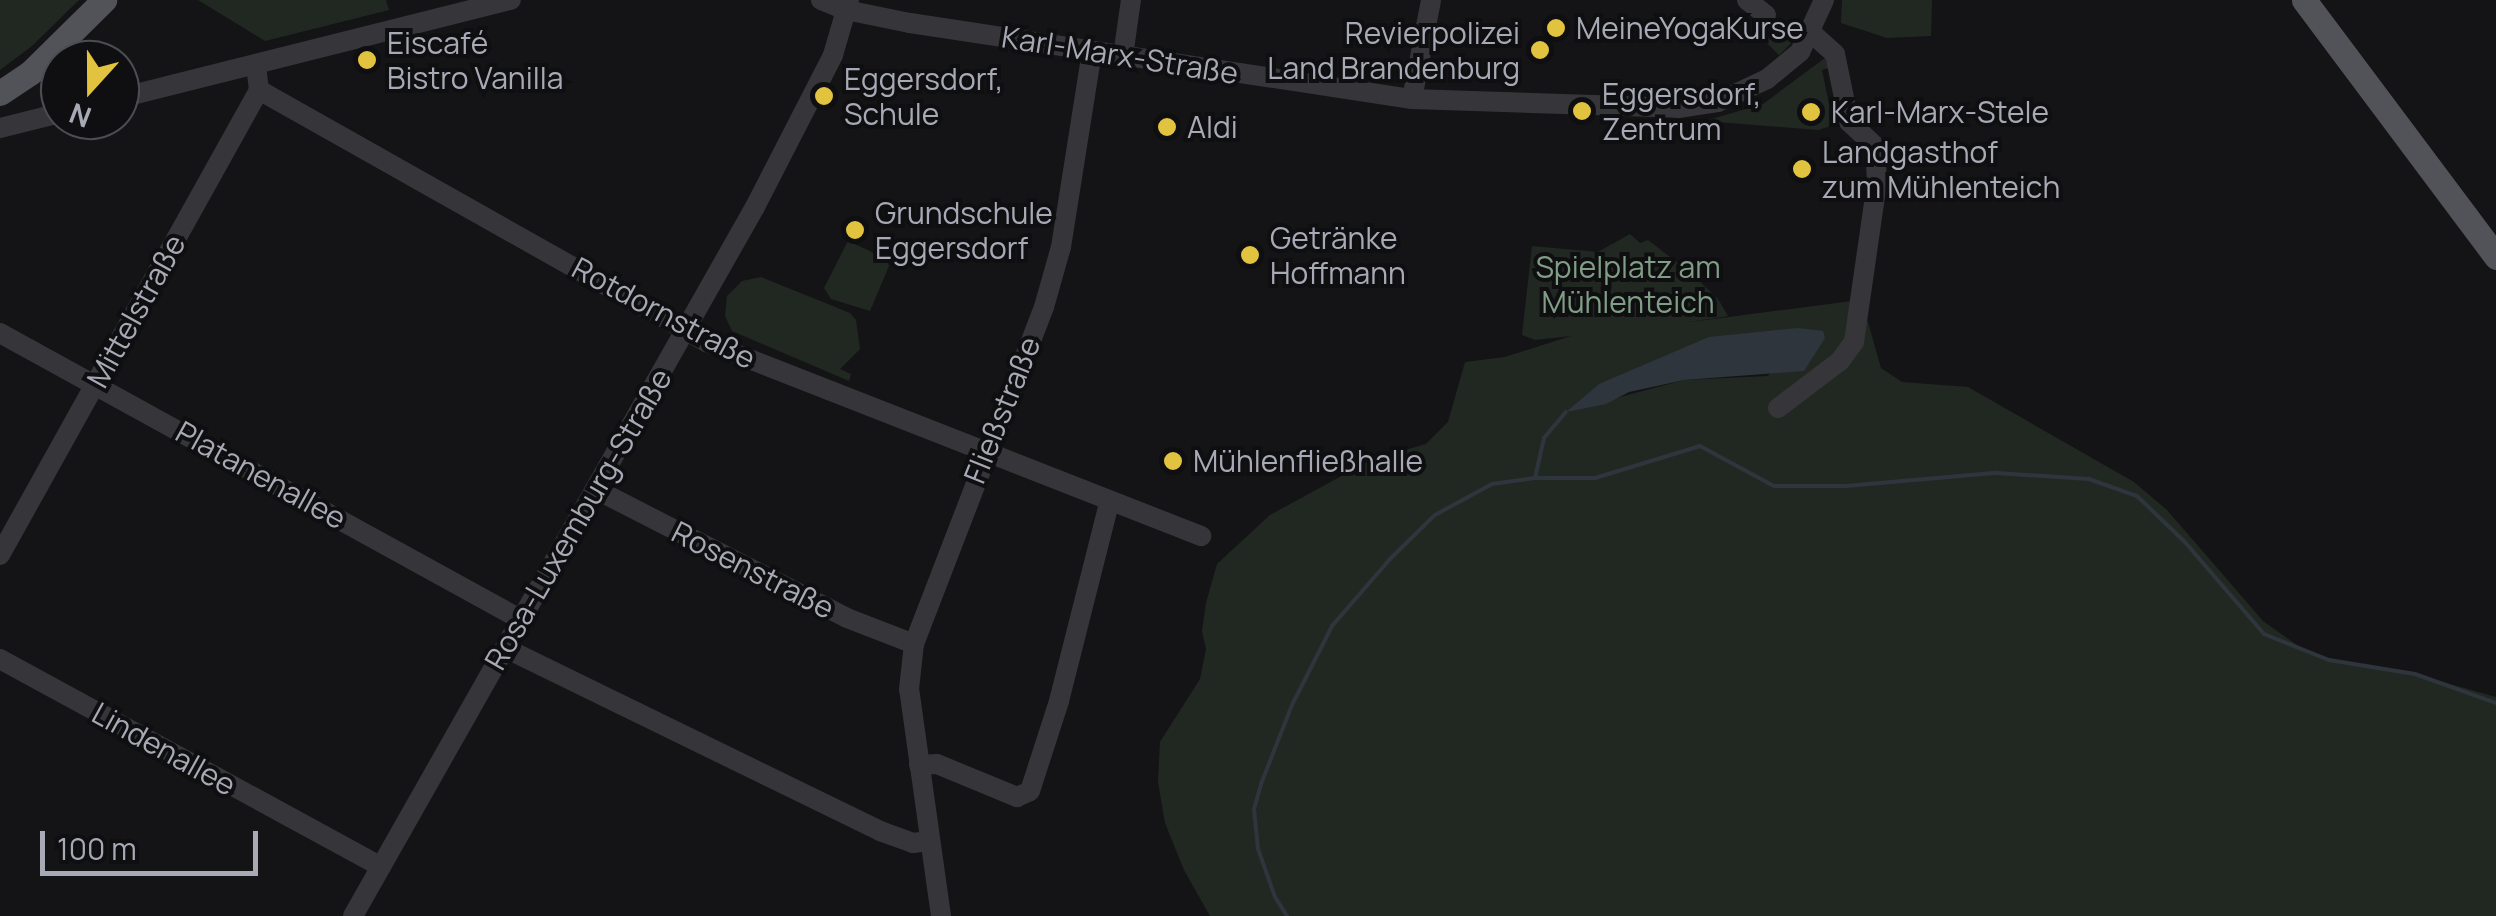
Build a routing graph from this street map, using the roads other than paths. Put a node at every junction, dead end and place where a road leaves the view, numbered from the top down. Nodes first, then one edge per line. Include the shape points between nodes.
1 (104, 0) edge
2 (511, 0) edge
3 (821, 0) edge
4 (1131, 0) edge
5 (1430, 0) edge
6 (1747, 0) edge
7 (1824, 0) edge
8 (2304, 0) edge
9 (848, 5) edge
10 (1766, 14) dead end
11 (1812, 33) junction
12 (1092, 51) junction
13 (1123, 56) junction
14 (256, 64) junction
15 (259, 90) junction
16 (0, 93) edge
17 (140, 93) edge
18 (1412, 98) junction
19 (40, 117) edge
20 (0, 128) edge
21 (2496, 257) edge
22 (686, 330) junction
23 (0, 333) edge
24 (95, 384) junction
25 (1778, 408) dead end
26 (985, 450) junction
27 (595, 490) junction
28 (1110, 500) junction
29 (1202, 536) dead end
30 (0, 555) edge
31 (520, 619) junction
32 (914, 644) junction
33 (504, 648) junction
34 (0, 659) edge
35 (919, 765) junction
36 (930, 842) junction
37 (381, 866) junction
38 (353, 916) edge
39 (941, 916) edge

1 - 16 main road via 31,72
2 - 14 street
3 - 9 street, Karl-Marx-Straße
4 - 13 street
5 - 18 street
6 - 10 street
7 - 11 street
8 - 21 main road
9 - 12 street, Karl-Marx-Straße
9 - 22 street, Rosa-Luxemburg-Straße via 842,36 816,91
11 - 18 street, Karl-Marx-Straße via 1767,79 1694,107
11 - 25 street via 1835,54 1849,122 1875,146 1877,182 1854,342 1840,362
12 - 13 street, Karl-Marx-Straße
12 - 26 street, Fließstraße via 1061,247 1044,307
13 - 18 street, Karl-Marx-Straße
14 - 15 street
14 - 17 street
15 - 22 street, Rotdornstraße
15 - 24 street, Mittelstraße
19 - 20 street
22 - 26 street, Rotdornstraße
22 - 27 street, Rosa-Luxemburg-Straße
23 - 24 street, Platanenallee
24 - 30 street, Mittelstraße
24 - 31 street, Platanenallee
26 - 28 street, Rotdornstraße
26 - 32 street, Fließstraße
27 - 31 street, Rosa-Luxemburg-Straße
27 - 32 street, Rosenstraße via 847,618
28 - 29 street, Rotdornstraße
28 - 35 street via 1030,791 1017,797 936,764
31 - 33 street, Rosa-Luxemburg-Straße
32 - 35 street, Fließstraße via 909,690
33 - 36 street via 880,831
33 - 37 street, Rosa-Luxemburg-Straße
34 - 37 street, Lindenallee
35 - 36 street, Fließstraße
36 - 39 street, Fließstraße
37 - 38 street, Rosa-Luxemburg-Straße

